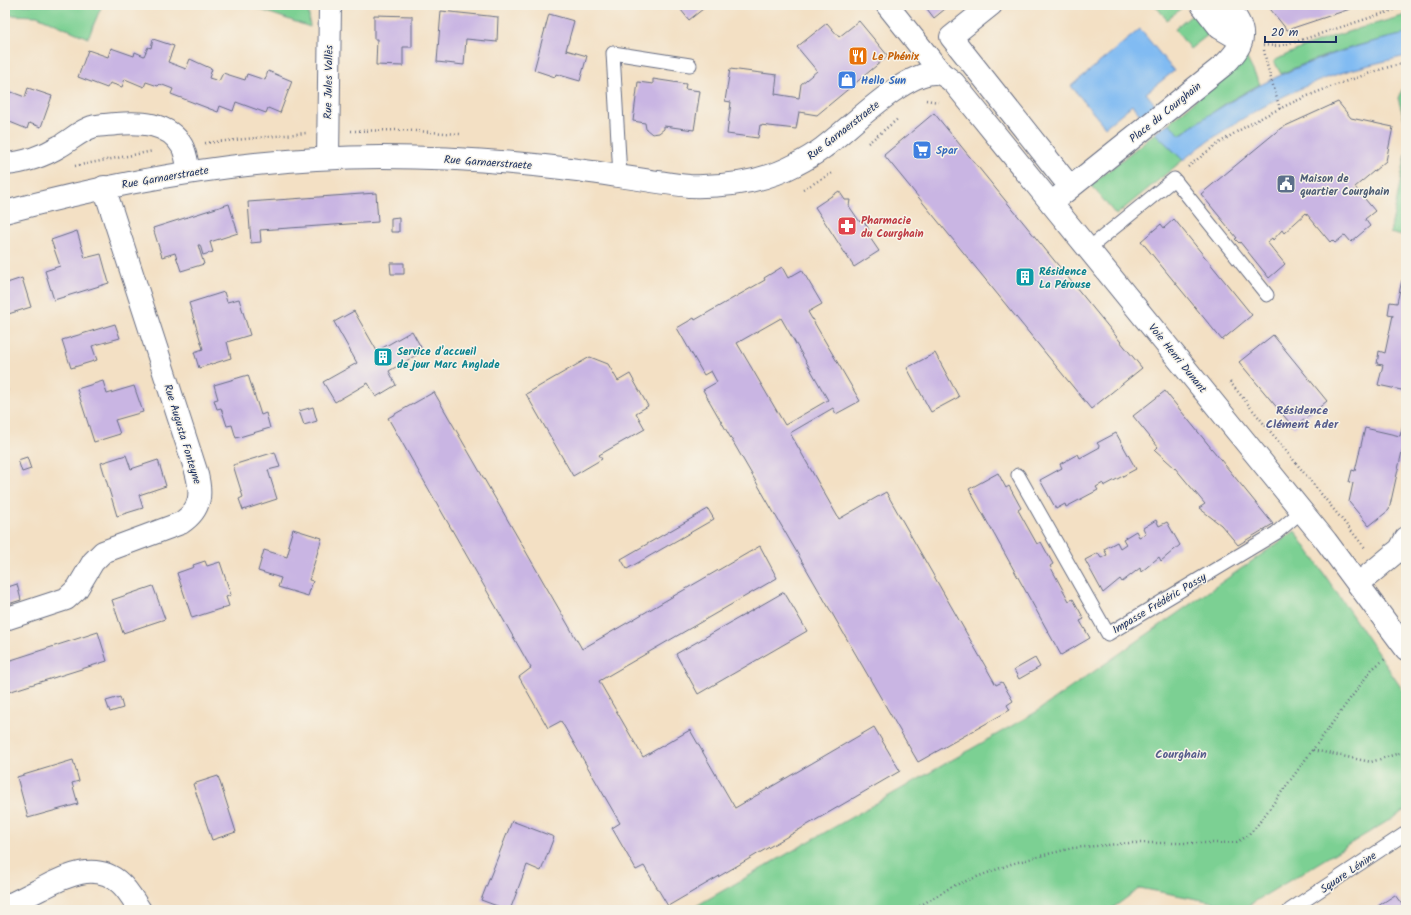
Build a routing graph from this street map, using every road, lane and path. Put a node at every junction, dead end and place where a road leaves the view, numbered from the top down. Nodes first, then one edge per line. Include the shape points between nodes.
1 (330, 5) edge
2 (887, 5) edge
3 (991, 5) edge
4 (1202, 5) edge
5 (1227, 5) edge
6 (1406, 6) edge
7 (1237, 37) junction
8 (1263, 45) junction
9 (1406, 63) edge
10 (690, 66) dead end
11 (942, 74) junction
12 (986, 82) junction
13 (966, 98) junction
14 (1280, 109) junction
15 (328, 158) junction
16 (5, 164) edge
17 (189, 172) junction
18 (620, 176) junction
19 (1063, 178) dead end
20 (1174, 179) junction
21 (104, 187) junction
22 (1051, 203) junction
23 (5, 212) edge
24 (1088, 249) junction
25 (1267, 294) dead end
26 (1018, 475) dead end
27 (1302, 511) junction
28 (1406, 538) edge
29 (1358, 584) junction
30 (5, 619) edge
31 (1404, 647) edge
32 (1313, 750) junction
33 (1406, 751) edge
34 (1406, 833) edge
35 (5, 907) edge
36 (140, 910) edge
37 (913, 910) edge
38 (1290, 910) edge

1 - 15 street, Rue Jules Vallès
2 - 11 street, Voie Henri Dunant
3 - 12 street via 951,37
4 - 7 street via 1220,28
5 - 7 street via 1240,24
6 - 8 path via 1286,44
7 - 8 path
7 - 22 street, Place du Courghain via 1240,46 1225,64
8 - 14 path
9 - 14 path via 1320,90
10 - 18 lane via 613,53
11 - 13 street, Voie Henri Dunant
11 - 18 street, Rue Garnaerstraete via 928,74 898,87 823,148 795,166 767,177 734,184 706,186
12 - 13 street
12 - 19 street
13 - 22 street, Voie Henri Dunant
14 - 20 path via 1220,142
15 - 17 street, Rue Garnaerstraete
15 - 18 street, Rue Garnaerstraete via 466,160
16 - 17 street via 20,162 47,152 92,127 132,122 154,125 172,133 182,146
17 - 21 street, Rue Garnaerstraete
20 - 24 lane
20 - 25 lane
21 - 23 street, Rue Garnaerstraete
21 - 30 street, Rue Augusta Fonteyne via 196,470 199,501 189,518 181,523 103,552 93,562 77,589 66,599
22 - 24 street, Voie Henri Dunant
24 - 27 street, Voie Henri Dunant
26 - 27 lane, Impasse Frédéric Passy via 1108,634 1276,533
27 - 29 street, Voie Henri Dunant
28 - 29 street via 1395,554
29 - 31 street, Voie Henri Dunant
31 - 32 path via 1372,669
32 - 33 path via 1371,762
32 - 37 path via 1256,827 1237,842 1130,842 1073,848 1011,864 953,886
34 - 38 lane, Square Lénine
35 - 36 street via 68,876 88,871 106,874 119,882

